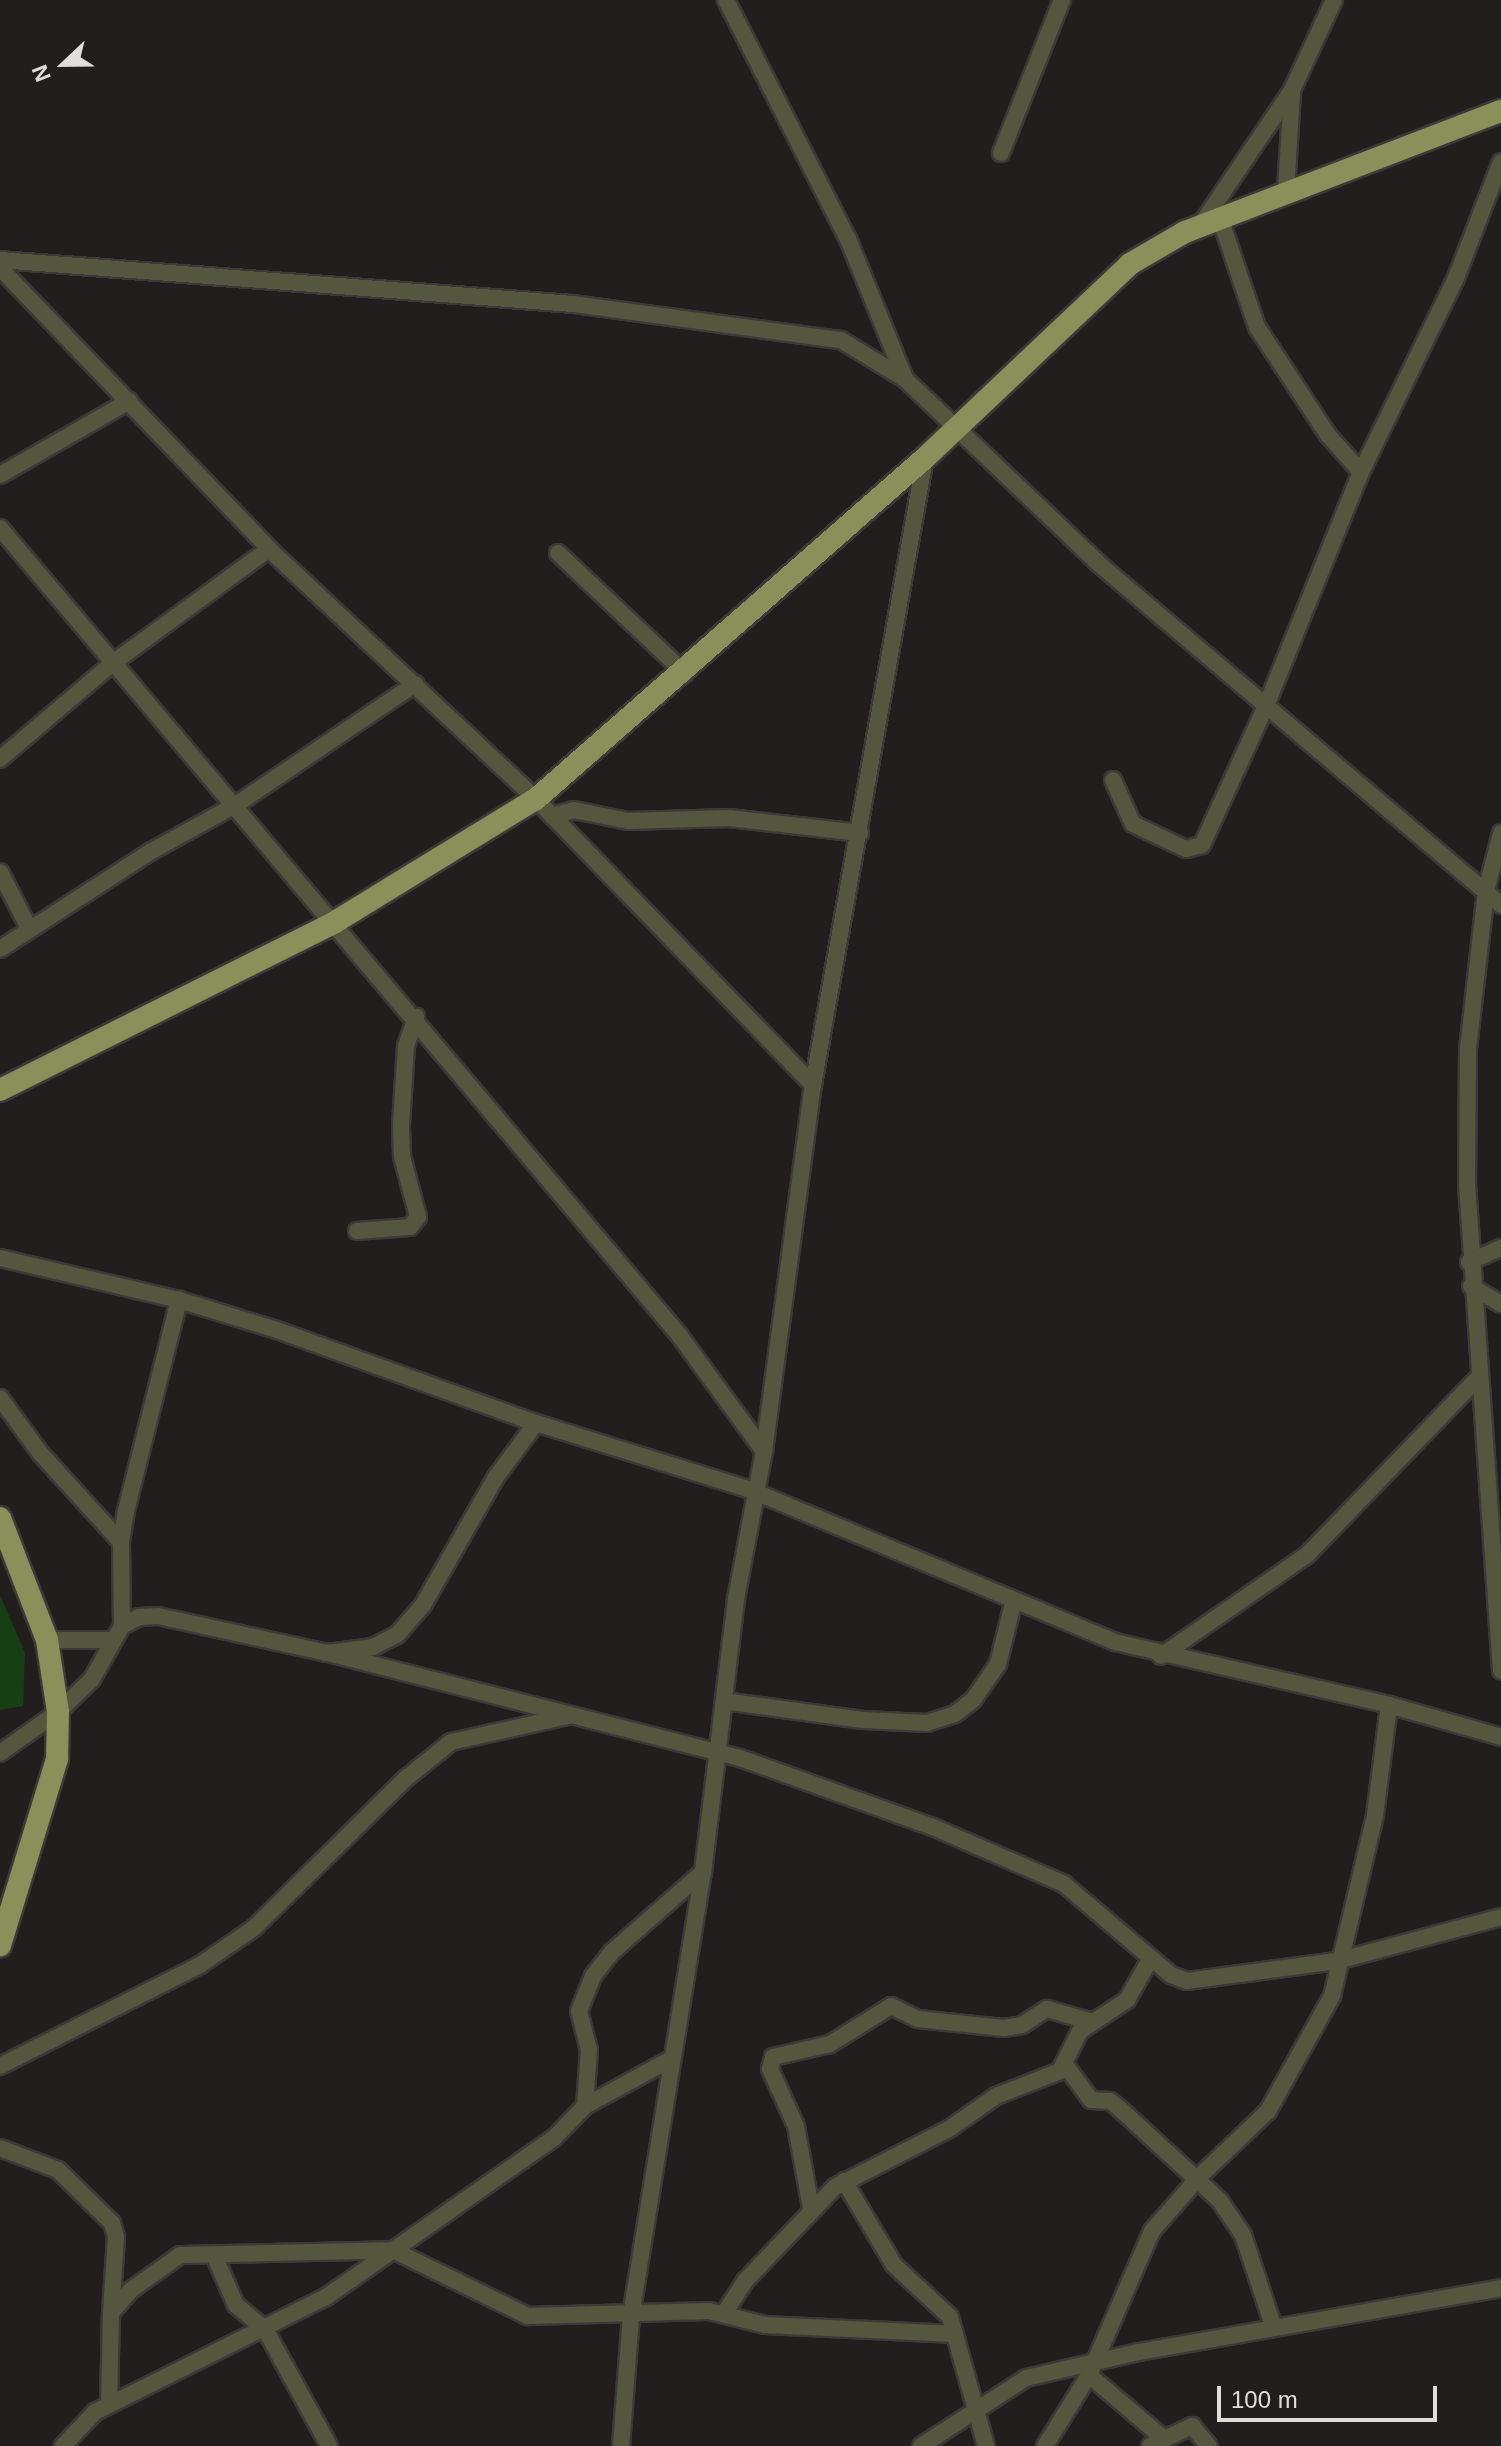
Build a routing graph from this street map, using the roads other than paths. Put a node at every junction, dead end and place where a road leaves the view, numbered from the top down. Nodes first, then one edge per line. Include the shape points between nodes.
1 (726, 0) edge
2 (1062, 0) edge
3 (1334, 0) edge
4 (1292, 90) junction
5 (1501, 111) edge
6 (1001, 153) dead end
7 (1501, 162) edge
8 (1286, 191) junction
9 (1210, 222) junction
10 (0, 260) edge
11 (0, 268) edge
12 (905, 379) junction
13 (129, 401) junction
14 (957, 427) junction
15 (925, 458) junction
16 (1361, 472) junction
17 (0, 475) edge
18 (0, 528) edge
19 (269, 549) junction
20 (558, 553) dead end
21 (114, 662) junction
22 (685, 673) junction
23 (415, 684) junction
24 (1266, 706) junction
25 (0, 759) edge
26 (1113, 780) dead end
27 (536, 799) junction
28 (237, 804) junction
29 (552, 816) junction
30 (860, 833) junction
31 (1501, 833) edge
32 (0, 872) edge
33 (1486, 891) junction
34 (1501, 905) edge
35 (335, 922) junction
36 (30, 930) junction
37 (0, 949) edge
38 (416, 1017) junction
39 (813, 1085) junction
40 (0, 1090) edge
41 (357, 1231) dead end
42 (1501, 1248) edge
43 (0, 1258) edge
44 (1469, 1262) junction
45 (1471, 1286) junction
46 (179, 1300) junction
47 (1501, 1304) edge
48 (1477, 1379) junction
49 (0, 1398) edge
50 (536, 1423) junction
51 (764, 1451) junction
52 (758, 1493) junction
53 (0, 1518) edge
54 (121, 1542) junction
55 (1496, 1557) edge
56 (1014, 1600) junction
57 (118, 1633) junction
58 (47, 1640) junction
59 (328, 1653) junction
60 (1161, 1656) junction
61 (1501, 1671) edge
62 (724, 1701) junction
63 (1389, 1705) junction
64 (58, 1712) junction
65 (574, 1715) junction
66 (1501, 1737) edge
67 (718, 1751) junction
68 (0, 1753) edge
69 (703, 1872) junction
70 (1501, 1917) edge
71 (0, 1946) edge
72 (1151, 1958) junction
73 (1337, 1961) junction
74 (1089, 2021) junction
75 (669, 2060) junction
76 (0, 2066) edge
77 (1066, 2066) junction
78 (585, 2106) junction
79 (0, 2148) edge
80 (1199, 2177) junction
81 (844, 2181) junction
82 (811, 2208) junction
83 (393, 2250) junction
84 (214, 2255) junction
85 (1501, 2288) edge
86 (725, 2312) junction
87 (111, 2313) junction
88 (631, 2316) junction
89 (1274, 2328) junction
90 (265, 2329) junction
91 (955, 2334) junction
92 (1091, 2368) junction
93 (109, 2405) junction
94 (976, 2410) junction
95 (1156, 2442) edge
96 (63, 2446) edge
97 (329, 2446) edge
98 (621, 2446) edge
99 (921, 2446) edge
100 (986, 2446) edge
101 (1045, 2446) edge
102 (1209, 2446) edge

1 - 12 street via 848,239
2 - 6 street
3 - 4 street
4 - 8 street
4 - 9 street
5 - 8 main road
7 - 16 street via 1456,278
8 - 9 main road
9 - 14 main road via 1130,264
9 - 16 street via 1257,327 1328,435
10 - 12 street via 573,304 799,332 841,340
11 - 13 street
12 - 14 street
13 - 17 street
13 - 19 street
14 - 15 main road
14 - 24 street via 1099,564
15 - 22 main road
15 - 30 street
16 - 24 street
18 - 21 street
19 - 21 street
19 - 23 street
20 - 22 street
21 - 25 street
21 - 28 street
22 - 27 main road
23 - 27 street
23 - 28 street
24 - 26 street via 1202,845 1195,849 1133,824
24 - 33 street
27 - 29 street
27 - 35 main road
28 - 35 street
28 - 36 street via 150,852
29 - 30 street via 574,810 628,821 729,818
29 - 39 street
30 - 39 street
31 - 33 street
32 - 36 street
33 - 34 street
33 - 44 street via 1468,1048
35 - 38 street
35 - 40 main road
36 - 37 street
38 - 41 street via 406,1046 401,1125 402,1156 418,1217 410,1227
38 - 51 street via 679,1335
39 - 51 street
42 - 44 street
43 - 46 street
44 - 45 street
45 - 47 street
45 - 48 street
46 - 50 street
46 - 54 street via 145,1420
48 - 55 street
48 - 60 street via 1307,1555
49 - 54 street via 41,1454
50 - 52 street
50 - 59 street via 496,1477 423,1605 397,1635 373,1647
51 - 52 street
52 - 56 street
52 - 62 street via 736,1599
53 - 58 main road
54 - 57 street
55 - 61 street
56 - 60 street
56 - 62 street via 998,1664 973,1700 955,1714 927,1723 863,1720
57 - 58 street
57 - 59 street via 139,1617 158,1616
57 - 64 street via 92,1679
58 - 64 main road
59 - 65 street
60 - 63 street
62 - 67 street
63 - 66 street
63 - 73 street via 1375,1815
64 - 68 street
64 - 71 main road via 57,1759
65 - 67 street
65 - 76 street via 451,1742 404,1780 254,1928 200,1965
67 - 69 street
67 - 72 street via 933,1827 1046,1874
69 - 75 street
69 - 78 street via 612,1952 593,1976 579,2011 589,2050
70 - 73 street
72 - 73 street via 1187,1981
72 - 74 street via 1127,2000
73 - 80 street via 1332,1996 1299,2063 1261,2119
74 - 77 street
74 - 82 street via 1047,2009 1022,2025 1004,2028 918,2019 891,2006 830,2044 773,2057 770,2069 796,2126
75 - 78 street
75 - 88 street
77 - 80 street via 1091,2100 1110,2101
77 - 81 street via 996,2096 949,2129
78 - 83 street via 554,2138
79 - 87 street via 58,2170 112,2223 116,2237
80 - 89 street via 1238,2224
80 - 92 street via 1168,2210 1139,2254
81 - 82 street
81 - 91 street via 894,2265 950,2317
82 - 86 street via 746,2280
83 - 84 street via 350,2247
83 - 88 street via 528,2316
83 - 90 street via 326,2297
84 - 87 street via 180,2255 166,2261
84 - 90 street via 236,2305
85 - 89 street
86 - 88 street
86 - 91 street via 765,2325
87 - 93 street
88 - 98 street
89 - 92 street
90 - 93 street
90 - 97 street
91 - 94 street
92 - 94 street via 1026,2378
92 - 95 street
92 - 101 street
93 - 96 street
94 - 99 street
94 - 100 street
95 - 102 street via 1197,2427

